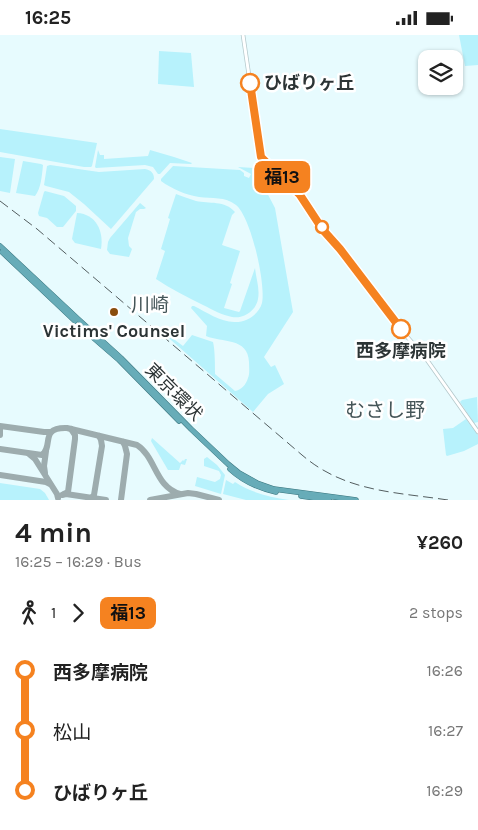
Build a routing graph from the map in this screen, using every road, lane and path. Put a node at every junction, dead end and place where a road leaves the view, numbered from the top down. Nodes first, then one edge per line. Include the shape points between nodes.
1 (243, 35) edge
2 (0, 246) edge
3 (0, 250) edge
4 (478, 432) edge
5 (330, 500) edge
6 (356, 500) edge

1 - 4 main road via 261,157 300,195 323,230 427,360
2 - 6 highway, 東京環状 via 239,473 274,489
3 - 5 highway, 東京環状 via 237,476 269,491

